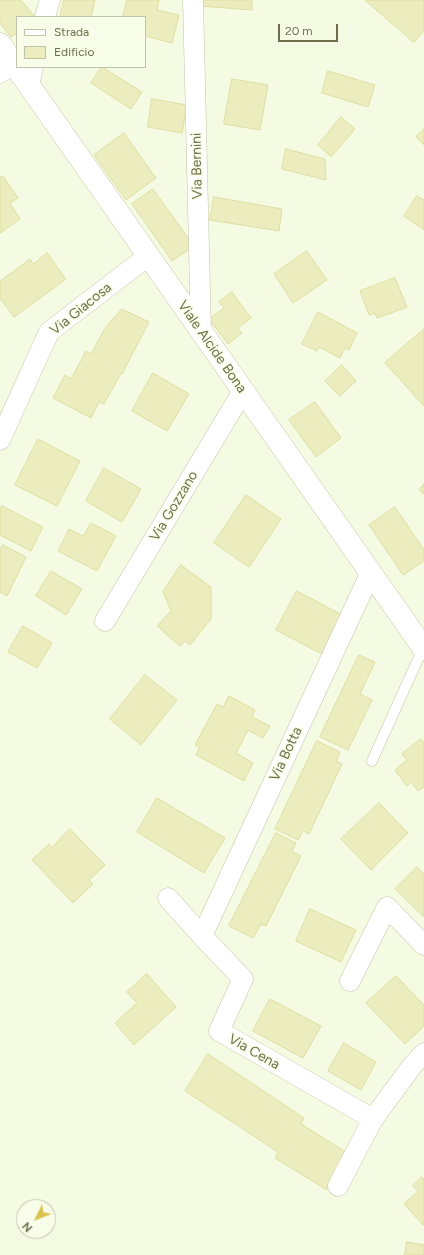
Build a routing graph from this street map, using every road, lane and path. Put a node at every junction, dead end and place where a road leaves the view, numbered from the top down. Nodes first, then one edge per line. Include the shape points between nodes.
1 (50, 0) edge
2 (193, 0) edge
3 (46, 16) edge
4 (0, 44) edge
5 (16, 68) edge
6 (19, 72) edge
7 (148, 256) junction
8 (201, 332) junction
9 (242, 391) junction
10 (0, 440) edge
11 (371, 572) junction
12 (105, 621) dead end
13 (424, 648) edge
14 (372, 761) dead end
15 (168, 898) dead end
16 (202, 936) junction
17 (424, 945) edge
18 (350, 981) dead end
19 (424, 1053) edge
20 (373, 1119) junction
21 (338, 1186) dead end

1 - 3 street
2 - 8 street, Via Bernini
4 - 5 street, Viale Alcide Bona
6 - 7 street, Viale Alcide Bona
7 - 8 street, Viale Alcide Bona
7 - 10 street, Via Giacosa via 49,332
8 - 9 street, Viale Alcide Bona
9 - 11 street, Viale Alcide Bona
9 - 12 street, Via Gozzano
11 - 13 street, Viale Alcide Bona
11 - 16 street, Via Botta
13 - 14 lane
15 - 16 street, Via Cena
16 - 20 street, Via Cena via 243,979 218,1031
17 - 18 street via 387,907
19 - 20 street
20 - 21 street

